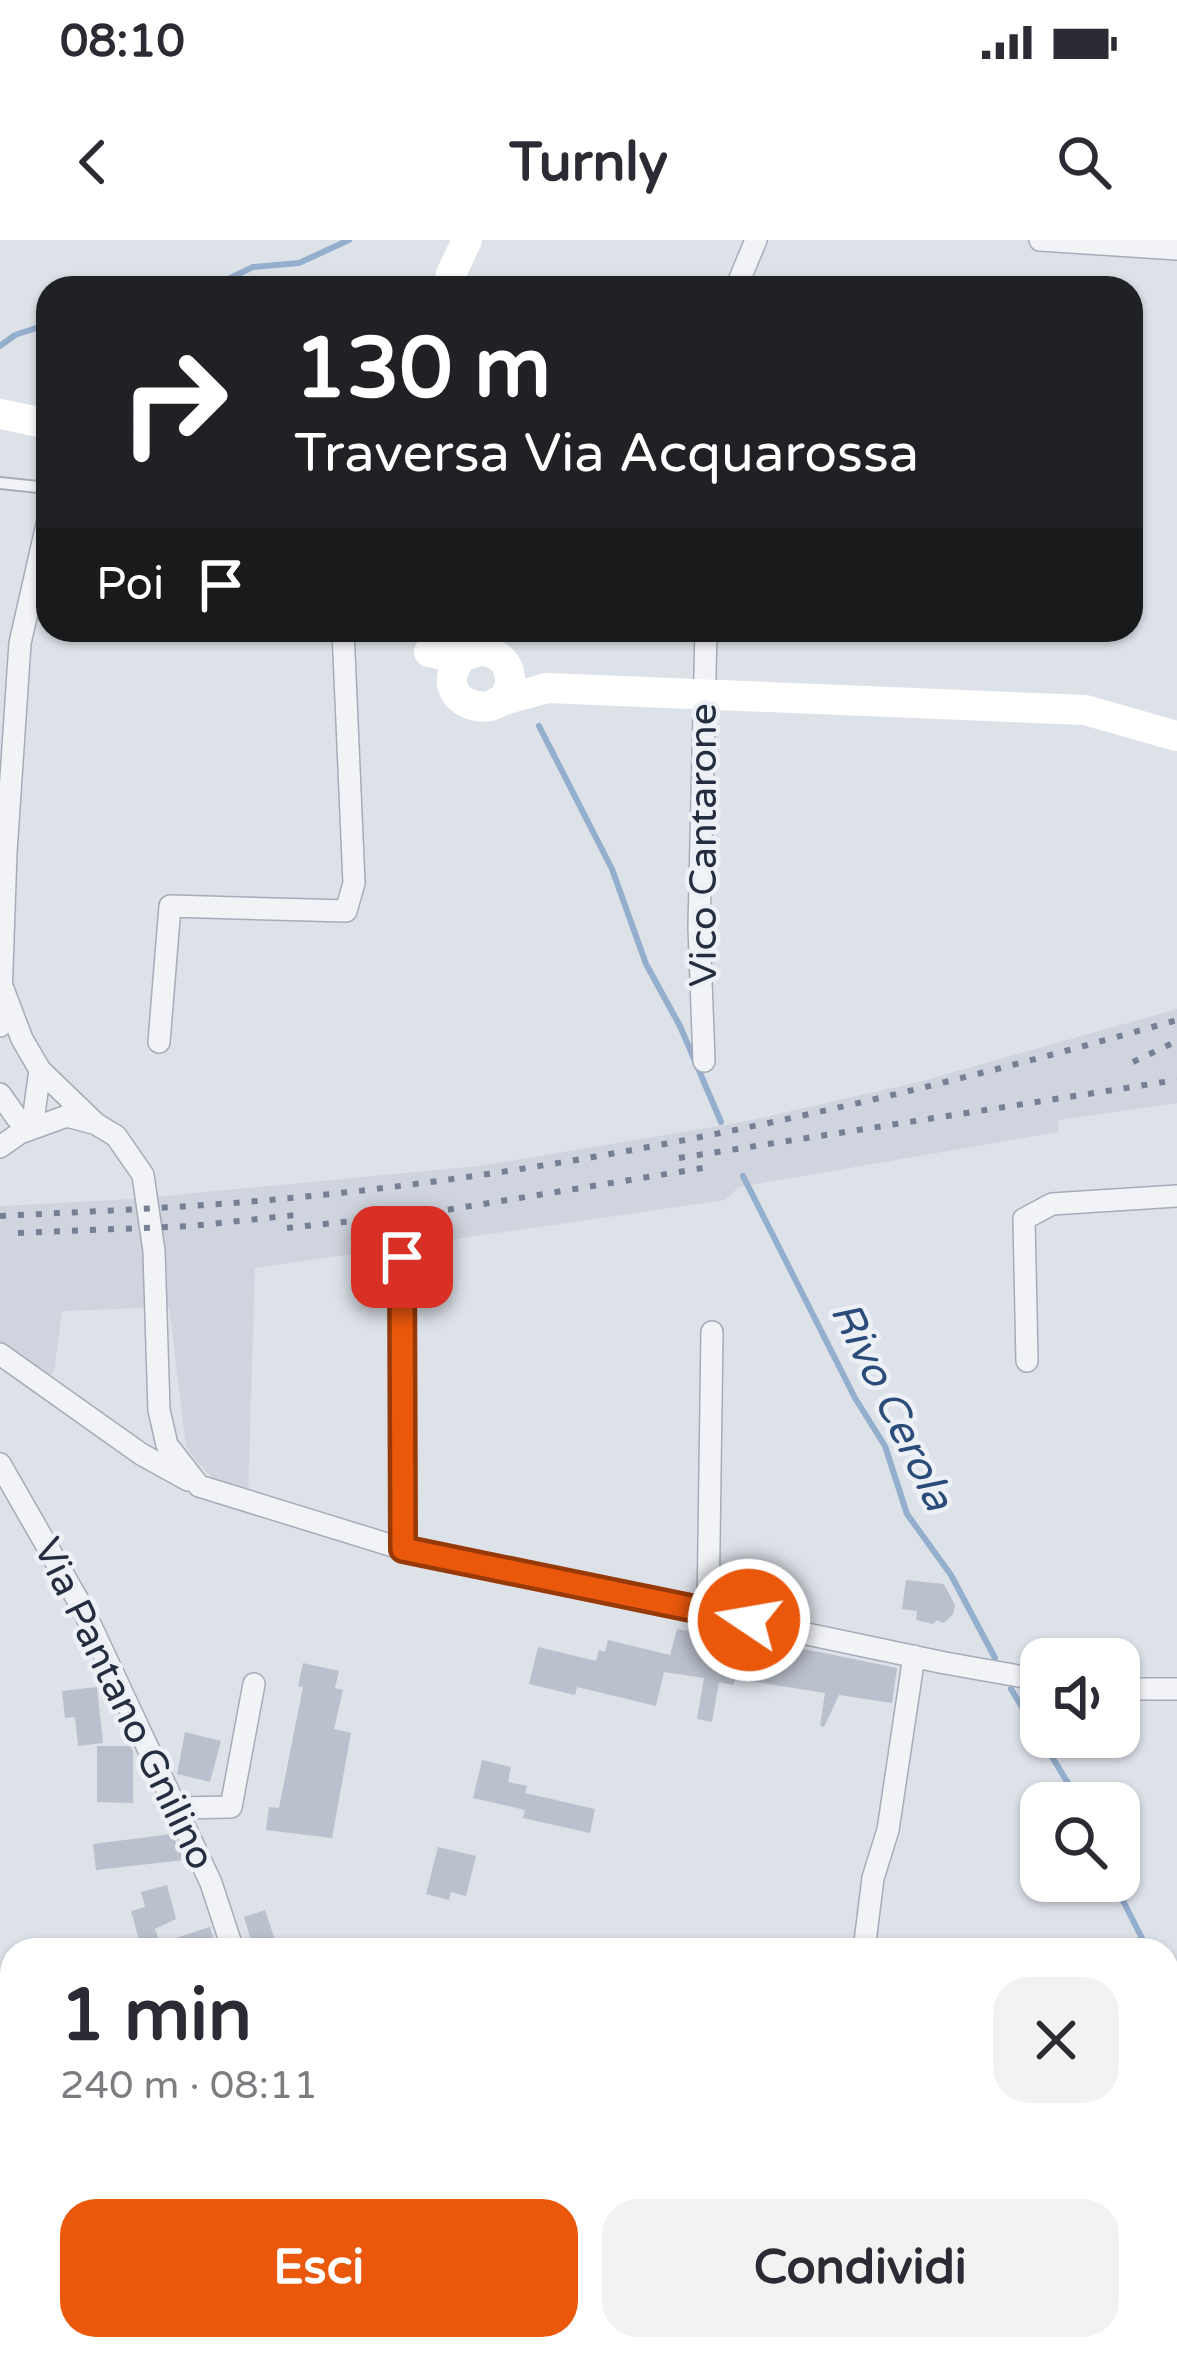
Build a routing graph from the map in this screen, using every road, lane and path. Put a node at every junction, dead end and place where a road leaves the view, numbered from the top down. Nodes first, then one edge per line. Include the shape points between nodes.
1 (756, 240) edge
2 (1040, 240) edge
3 (464, 242) edge
4 (1177, 249) edge
5 (447, 276) edge
6 (741, 276) edge
7 (0, 414) edge
8 (36, 422) edge
9 (0, 483) edge
10 (36, 487) edge
11 (36, 573) edge
12 (344, 642) edge
13 (421, 642) edge
14 (705, 642) edge
15 (501, 647) edge
16 (461, 664) junction
17 (547, 688) junction
18 (703, 694) junction
19 (497, 702) junction
20 (7, 728) edge
21 (1177, 736) edge
22 (3, 988) edge
23 (0, 1026) edge
24 (159, 1042) dead end
25 (704, 1061) dead end
26 (40, 1070) junction
27 (0, 1094) edge
28 (96, 1124) junction
29 (32, 1128) junction
30 (0, 1148) edge
31 (1177, 1196) edge
32 (402, 1257) dead end
33 (712, 1332) dead end
34 (0, 1354) edge
35 (1027, 1361) dead end
36 (0, 1464) edge
37 (199, 1486) junction
38 (403, 1549) junction
39 (708, 1611) junction
40 (914, 1656) junction
41 (1020, 1676) edge
42 (254, 1684) dead end
43 (1140, 1689) edge
44 (1177, 1689) edge
45 (176, 1808) junction
46 (229, 1938) edge
47 (866, 1938) edge

1 - 6 street
2 - 4 street
3 - 5 street
7 - 8 street
9 - 10 lane
11 - 20 street
12 - 24 street via 355,883 346,911 170,906
13 - 16 street
14 - 18 street, Vico Cantarone
15 - 16 street
15 - 17 street
15 - 19 street via 508,688
16 - 19 street via 455,693 470,705
17 - 18 street
17 - 19 street
18 - 21 street via 1085,710
18 - 25 street, Vico Cantarone
20 - 22 street
22 - 23 street
22 - 26 street
26 - 28 street
26 - 29 street
27 - 29 street
28 - 29 street via 67,1116
28 - 37 street via 116,1136 143,1175 159,1410 167,1445
29 - 30 street
31 - 35 street via 1052,1204 1024,1219
32 - 38 street
33 - 39 street
34 - 37 street
36 - 45 street, Via Pantano Gnilino via 83,1609
37 - 38 street
38 - 39 street
39 - 40 street
40 - 41 street
40 - 47 street
42 - 45 street via 231,1807
43 - 44 street
45 - 46 street, Via Pantano Gnilino

